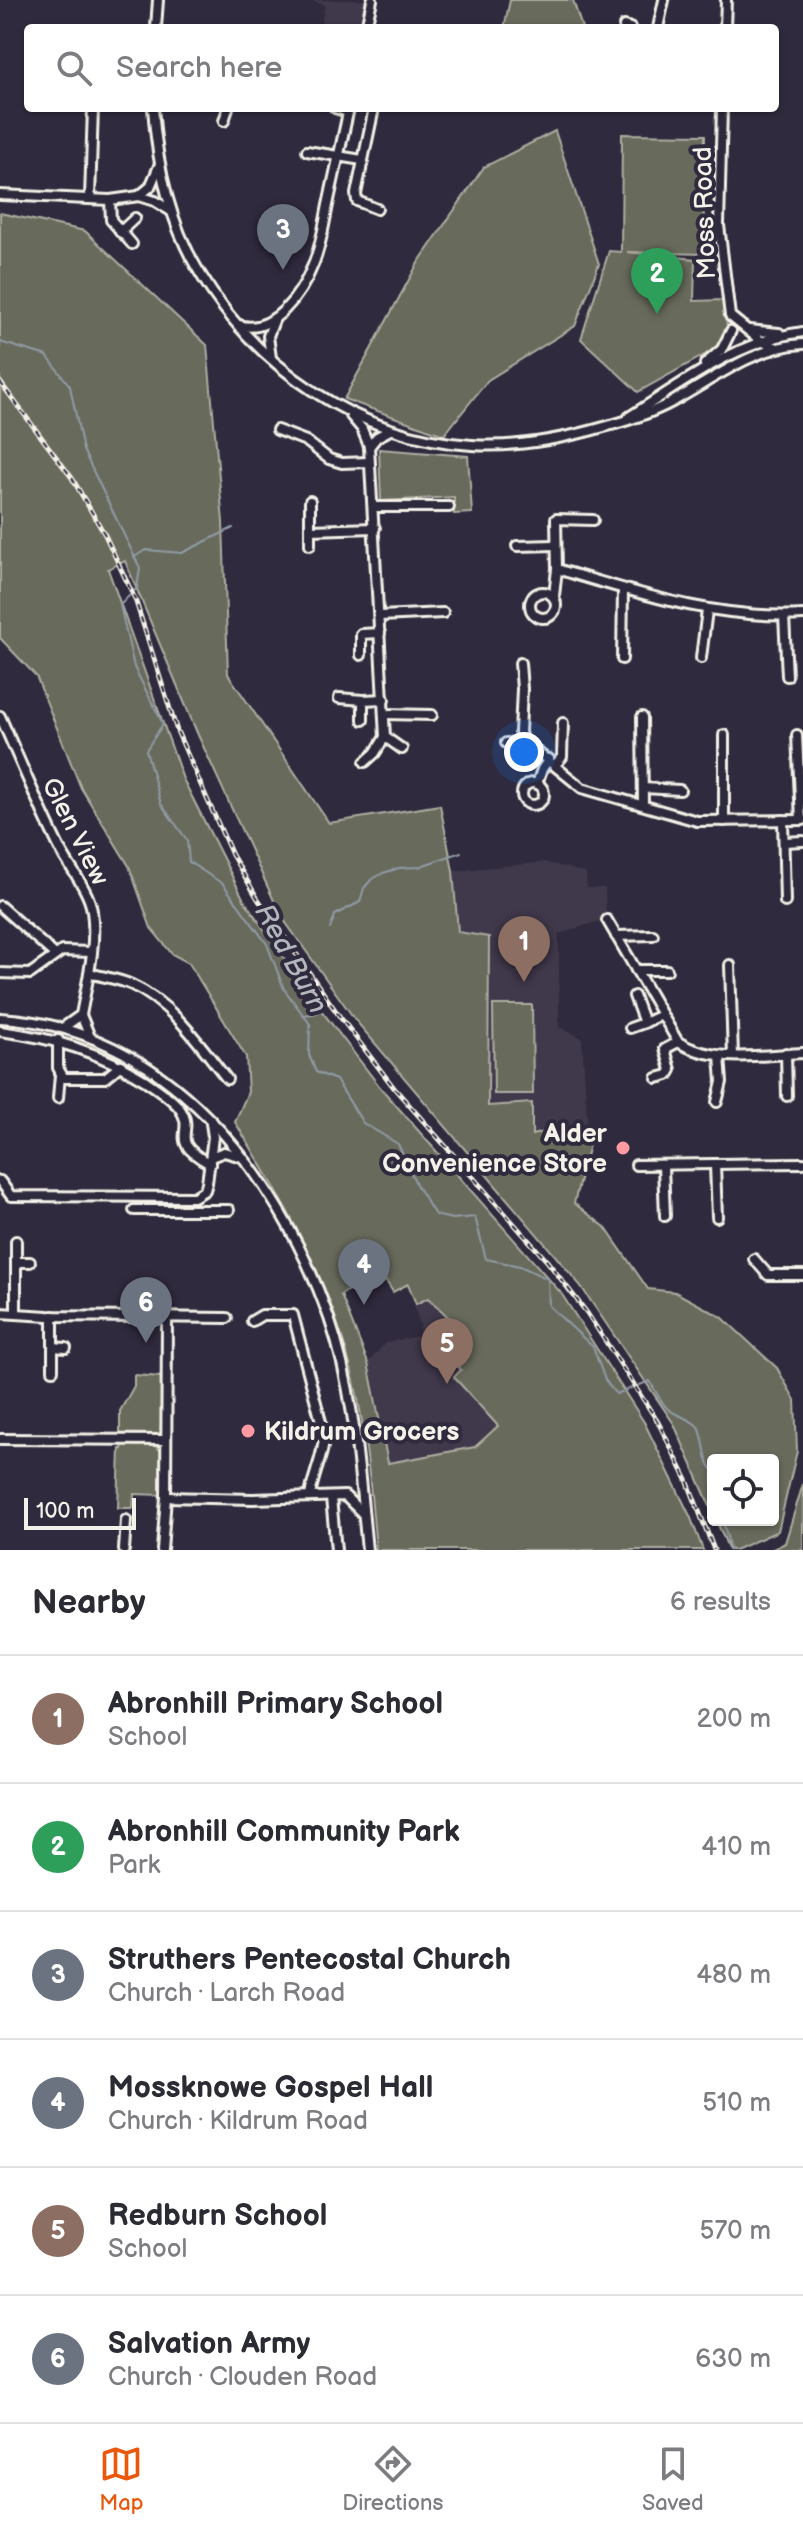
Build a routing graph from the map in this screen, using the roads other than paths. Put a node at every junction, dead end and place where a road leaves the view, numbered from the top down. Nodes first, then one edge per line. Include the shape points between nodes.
1 (158, 0) edge
2 (372, 0) edge
3 (664, 0) edge
4 (726, 0) edge
5 (156, 24) edge
6 (367, 24) edge
7 (659, 24) edge
8 (725, 24) edge
9 (93, 112) edge
10 (153, 112) edge
11 (227, 112) edge
12 (349, 112) edge
13 (373, 112) edge
14 (722, 112) edge
15 (224, 121) dead end
16 (307, 151) dead end
17 (339, 156) junction
18 (362, 160) junction
19 (159, 166) junction
20 (0, 195) edge
21 (139, 196) junction
22 (90, 198) junction
23 (110, 200) junction
24 (377, 209) dead end
25 (173, 212) junction
26 (135, 218) dead end
27 (120, 232) junction
28 (132, 244) dead end
29 (730, 316) junction
30 (276, 318) junction
31 (238, 325) junction
32 (748, 330) junction
33 (731, 331) junction
34 (803, 332) edge
35 (789, 333) junction
36 (761, 341) junction
37 (803, 344) edge
38 (775, 347) junction
39 (271, 358) junction
40 (725, 358) junction
41 (717, 375) junction
42 (684, 381) junction
43 (345, 410) junction
44 (621, 422) junction
45 (277, 430) dead end
46 (390, 430) junction
47 (369, 447) junction
48 (369, 462) junction
49 (310, 501) dead end
50 (374, 507) junction
51 (449, 507) dead end
52 (593, 520) dead end
53 (375, 528) junction
54 (310, 530) junction
55 (310, 545) dead end
56 (556, 545) junction
57 (517, 546) dead end
58 (557, 569) junction
59 (623, 589) junction
60 (554, 596) dead end
61 (707, 610) junction
62 (443, 613) dead end
63 (803, 615) edge
64 (380, 616) junction
65 (784, 616) junction
66 (380, 633) junction
67 (361, 655) dead end
68 (701, 658) dead end
69 (622, 659) dead end
70 (520, 663) dead end
71 (787, 676) dead end
72 (339, 698) dead end
73 (384, 699) junction
74 (363, 700) junction
75 (384, 714) junction
76 (432, 715) dead end
77 (0, 716) edge
78 (642, 717) dead end
79 (363, 720) dead end
80 (563, 723) dead end
81 (724, 735) dead end
82 (797, 735) dead end
83 (385, 737) junction
84 (506, 743) dead end
85 (523, 745) junction
86 (402, 749) dead end
87 (365, 762) dead end
88 (552, 762) junction
89 (537, 784) dead end
90 (643, 788) junction
91 (680, 790) dead end
92 (643, 805) junction
93 (783, 820) junction
94 (802, 820) edge
95 (724, 821) junction
96 (803, 841) edge
97 (784, 842) junction
98 (785, 902) dead end
99 (0, 906) edge
100 (607, 920) dead end
101 (653, 935) dead end
102 (616, 936) junction
103 (91, 952) junction
104 (54, 954) junction
105 (730, 965) dead end
106 (636, 970) junction
107 (667, 970) dead end
108 (0, 973) edge
109 (89, 973) junction
110 (634, 996) dead end
111 (81, 1015) junction
112 (661, 1015) junction
113 (0, 1018) edge
114 (644, 1023) junction
115 (64, 1027) junction
116 (630, 1028) dead end
117 (0, 1031) edge
118 (90, 1037) junction
119 (58, 1040) junction
120 (678, 1042) junction
121 (786, 1053) junction
122 (803, 1053) edge
123 (720, 1056) junction
124 (733, 1056) junction
125 (121, 1065) junction
126 (60, 1075) junction
127 (657, 1078) dead end
128 (227, 1079) dead end
129 (787, 1096) dead end
130 (58, 1098) dead end
131 (717, 1102) dead end
132 (210, 1119) junction
133 (243, 1157) junction
134 (211, 1161) junction
135 (803, 1163) edge
136 (636, 1165) dead end
137 (715, 1165) junction
138 (663, 1166) junction
139 (0, 1181) edge
140 (171, 1197) junction
141 (134, 1210) dead end
142 (172, 1210) junction
143 (229, 1210) dead end
144 (665, 1216) dead end
145 (717, 1217) dead end
146 (16, 1241) dead end
147 (754, 1259) dead end
148 (16, 1262) junction
149 (30, 1262) dead end
150 (803, 1275) edge
151 (0, 1313) edge
152 (16, 1313) junction
153 (51, 1316) junction
154 (167, 1316) junction
155 (227, 1318) dead end
156 (252, 1321) dead end
157 (53, 1347) junction
158 (66, 1348) dead end
159 (53, 1370) dead end
160 (291, 1432) dead end
161 (324, 1433) junction
162 (0, 1439) edge
163 (166, 1440) junction
164 (361, 1473) junction
165 (345, 1496) junction
166 (166, 1497) junction
167 (310, 1497) junction
168 (331, 1498) junction
169 (364, 1514) junction
170 (126, 1520) dead end
171 (124, 1550) edge
172 (162, 1550) edge
173 (336, 1550) edge
174 (367, 1550) edge

1 - 5 street
2 - 6 street
3 - 7 street
4 - 8 street
9 - 22 street
10 - 19 street
11 - 15 street
12 - 17 street
13 - 18 street
14 - 29 street, Moss Road via 719,225
16 - 17 street
17 - 18 street
17 - 30 street via 314,264
18 - 24 street via 357,201
19 - 21 street via 150,187
19 - 25 street
20 - 22 street
21 - 23 street
21 - 25 street
22 - 23 street
23 - 27 street via 111,220
25 - 31 street via 196,268
26 - 27 street
27 - 28 street
29 - 32 street, Moss Road
29 - 33 street, Moss Road
30 - 31 street via 256,328
30 - 39 street via 268,336
31 - 39 street
32 - 35 street
32 - 36 street, Moss Road
33 - 40 street, Moss Road
33 - 42 street via 722,349
34 - 35 street
35 - 36 street
36 - 38 street, Moss Road
36 - 40 street
37 - 38 street
38 - 41 street
39 - 43 street
40 - 41 street, Moss Road
40 - 42 street
41 - 44 street via 669,404
42 - 44 street
43 - 46 street
43 - 47 street
44 - 46 street via 512,445 472,445
45 - 48 street via 306,441 329,459
46 - 47 street
47 - 48 street
48 - 50 street
49 - 54 street
50 - 51 street
50 - 53 street
52 - 56 street via 556,519
53 - 54 street
53 - 64 street
54 - 55 street
56 - 57 street
56 - 58 street
58 - 59 street
58 - 60 street
59 - 61 street
59 - 69 street
61 - 65 street
61 - 68 street
62 - 64 street
63 - 65 street
64 - 66 street
65 - 71 street
66 - 67 street via 361,634
66 - 73 street
70 - 85 street
72 - 74 street
73 - 74 street
73 - 75 street
74 - 79 street
75 - 76 street
75 - 83 street
77 - 103 street, Glen View via 40,810 90,900
78 - 90 street
80 - 88 street via 562,757
81 - 95 street
82 - 94 street
83 - 86 street
83 - 87 street
84 - 85 street
85 - 88 street
88 - 89 street via 542,769
88 - 92 street via 582,788
90 - 91 street
90 - 92 street
92 - 95 street via 697,821
93 - 94 street
93 - 95 street
93 - 97 street
96 - 97 street
97 - 98 street
99 - 104 street
100 - 102 street
101 - 102 street
102 - 106 street
103 - 104 street via 71,949
103 - 109 street, Glen View
104 - 108 street via 30,974
105 - 124 street
106 - 107 street
106 - 112 street
109 - 111 street, Glen View
109 - 128 street via 130,984 160,1002
110 - 114 street
111 - 115 street
111 - 118 street
112 - 114 street
112 - 120 street
113 - 115 street
114 - 116 street
115 - 118 street
117 - 119 street
118 - 132 street via 169,1080
119 - 125 street
119 - 126 street
120 - 123 street
120 - 127 street via 665,1049 671,1070
121 - 122 street
121 - 124 street
121 - 129 street
123 - 124 street
123 - 131 street
125 - 126 street via 105,1078
125 - 134 street via 181,1110 186,1147
126 - 130 street
132 - 133 street
132 - 134 street
133 - 134 street via 224,1152
133 - 164 street via 291,1234 330,1320
134 - 140 street via 200,1195
135 - 137 street
136 - 138 street
137 - 138 street
137 - 145 street
138 - 144 street
139 - 140 street via 11,1196
140 - 142 street
141 - 142 street
142 - 143 street
146 - 148 street
147 - 150 street via 768,1275
148 - 149 street
148 - 152 street
151 - 152 street
152 - 153 street
153 - 154 street
153 - 157 street
154 - 155 street
154 - 163 street
156 - 161 street via 262,1315 293,1315
157 - 158 street
157 - 159 street
160 - 161 street
161 - 167 street
162 - 163 street
163 - 166 street
164 - 165 street
164 - 169 street
165 - 168 street
165 - 169 street
166 - 167 street
166 - 172 street
167 - 168 street
168 - 173 street
169 - 174 street
170 - 171 street

